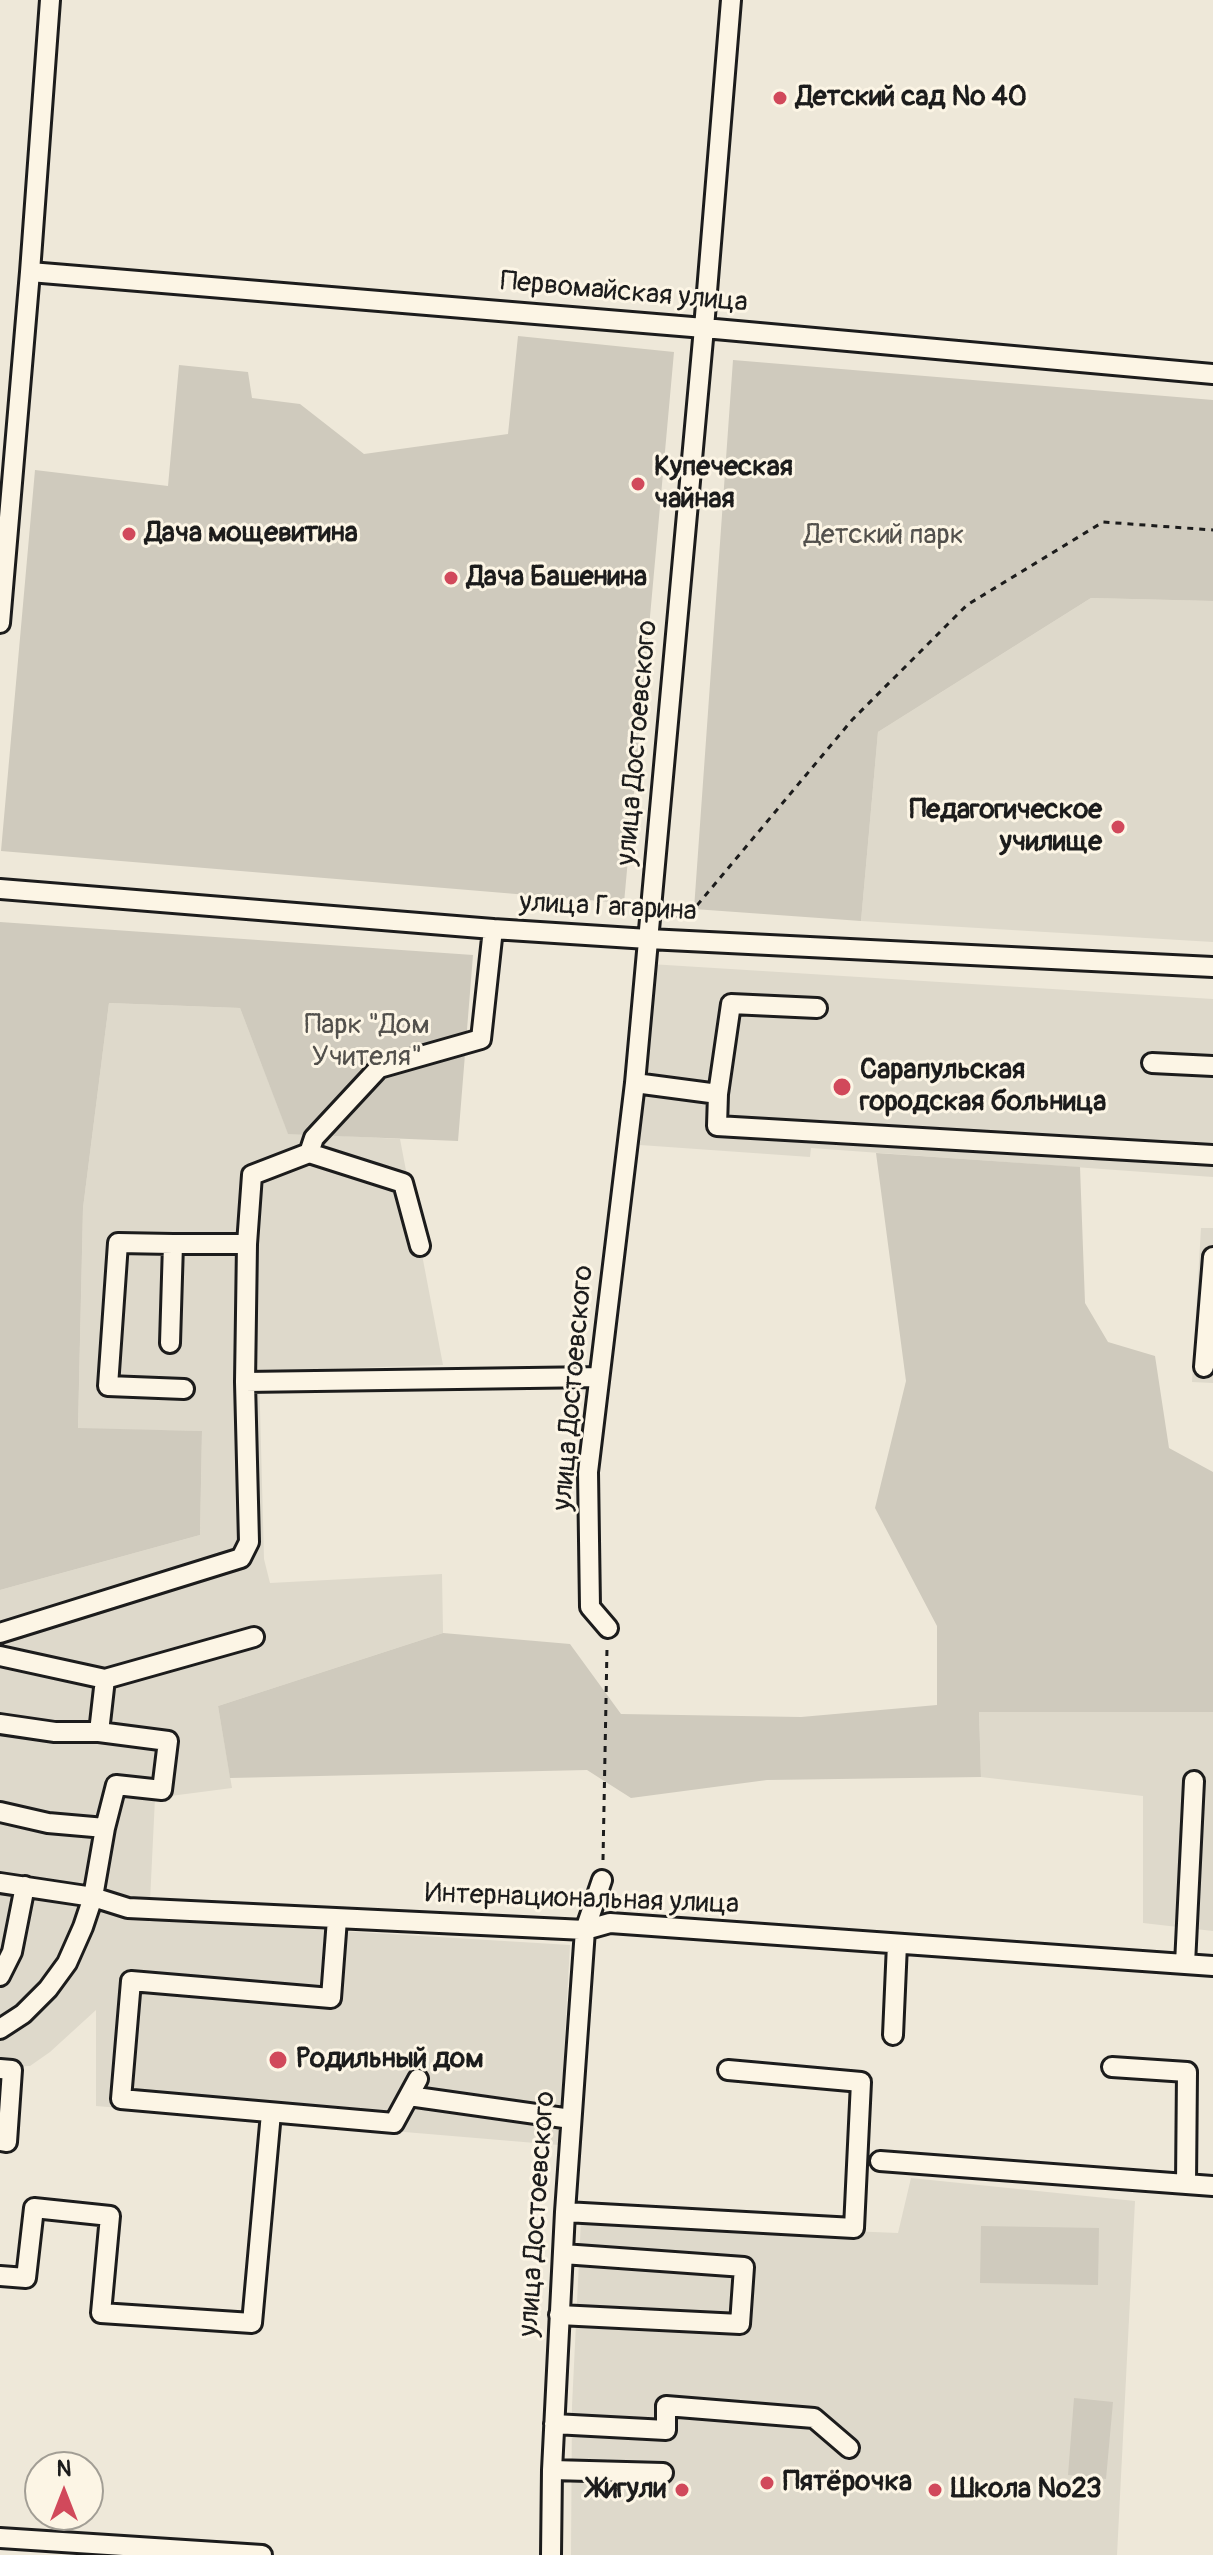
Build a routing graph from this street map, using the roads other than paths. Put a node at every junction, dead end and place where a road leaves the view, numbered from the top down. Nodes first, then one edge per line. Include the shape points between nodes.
1 (50, 0) edge
2 (731, 0) edge
3 (30, 272) junction
4 (704, 328) junction
5 (1213, 374) edge
6 (0, 623) edge
7 (0, 889) edge
8 (493, 929) junction
9 (648, 939) junction
10 (1213, 967) edge
11 (817, 1008) dead end
12 (1152, 1063) dead end
13 (1213, 1066) edge
14 (635, 1083) junction
15 (718, 1094) junction
16 (309, 1153) junction
17 (1213, 1155) edge
18 (173, 1244) junction
19 (247, 1244) junction
20 (420, 1246) dead end
21 (1213, 1257) edge
22 (1211, 1298) edge
23 (170, 1343) dead end
24 (1204, 1367) dead end
25 (599, 1377) junction
26 (245, 1382) junction
27 (184, 1389) dead end
28 (608, 1628) road end
29 (0, 1633) edge
30 (254, 1637) dead end
31 (0, 1656) edge
32 (105, 1679) junction
33 (0, 1724) edge
34 (99, 1732) junction
35 (1194, 1781) dead end
36 (0, 1812) edge
37 (105, 1828) junction
38 (602, 1880) road end
39 (0, 1883) edge
40 (25, 1886) junction
41 (93, 1897) junction
42 (337, 1919) junction
43 (0, 1922) edge
44 (19, 1923) junction
45 (585, 1930) junction
46 (897, 1944) junction
47 (1185, 1964) junction
48 (1213, 1966) edge
49 (0, 1976) edge
50 (0, 2029) edge
51 (893, 2035) dead end
52 (1112, 2067) dead end
53 (0, 2069) edge
54 (728, 2070) dead end
55 (271, 2113) junction
56 (571, 2119) junction
57 (0, 2141) edge
58 (880, 2161) dead end
59 (1186, 2184) junction
60 (1213, 2186) edge
61 (565, 2212) junction
62 (563, 2254) junction
63 (0, 2276) edge
64 (559, 2315) junction
65 (554, 2424) junction
66 (849, 2448) dead end
67 (552, 2470) junction
68 (663, 2473) dead end
69 (0, 2538) edge
70 (212, 2553) edge
71 (262, 2555) edge
72 (551, 2555) edge

1 - 3 street
2 - 4 street, улица Достоевского
3 - 4 street, Первомайская улица
3 - 6 street
4 - 5 street, Первомайская улица
4 - 9 street, улица Достоевского
7 - 8 street, улица Гагарина
8 - 9 street, улица Гагарина
8 - 16 street via 481,1039 379,1068 314,1138
9 - 10 street, улица Гагарина
9 - 14 street, улица Достоевского
11 - 15 street via 731,1004
12 - 13 street
14 - 15 street
14 - 25 street, улица Достоевского
15 - 17 street via 717,1126
16 - 19 street via 252,1175
16 - 20 street via 403,1183
18 - 19 street
18 - 23 street
18 - 27 street via 118,1243 108,1386
19 - 26 street
21 - 22 street
22 - 24 street
25 - 26 street
25 - 28 street, улица Достоевского via 588,1472 590,1607
26 - 29 street via 249,1542 241,1558
30 - 32 street
31 - 32 street
32 - 34 street
33 - 34 street
34 - 37 street via 168,1741 162,1790 116,1785
35 - 47 street
36 - 37 street
37 - 41 street
38 - 45 street, улица Достоевского
39 - 40 street, Интернациональная улица
40 - 41 street, Интернациональная улица
40 - 44 street
41 - 42 street, Интернациональная улица via 128,1908
41 - 50 street via 67,1963 23,2014
42 - 45 street, Интернациональная улица
42 - 55 street via 331,1998 131,1981 121,2099
43 - 44 street
44 - 49 street
45 - 46 street, Интернациональная улица via 610,1923
45 - 56 street, улица Достоевского
46 - 47 street, Интернациональная улица
46 - 51 street
47 - 48 street, Интернациональная улица
52 - 59 street via 1187,2072
53 - 57 street via 12,2070 7,2142
54 - 61 street via 861,2082 854,2228
55 - 56 street via 394,2123 414,2087
55 - 63 street via 252,2323 101,2313 110,2216 34,2208 26,2278
56 - 61 street, улица Достоевского
58 - 59 street
59 - 60 street
61 - 62 street, улица Достоевского
62 - 64 street, улица Достоевского
62 - 64 street via 744,2267 740,2324
64 - 65 street, улица Достоевского
65 - 66 street via 666,2430 666,2406 814,2418
65 - 67 street, улица Достоевского
67 - 68 street
67 - 72 street, улица Достоевского
69 - 70 street
70 - 71 street

